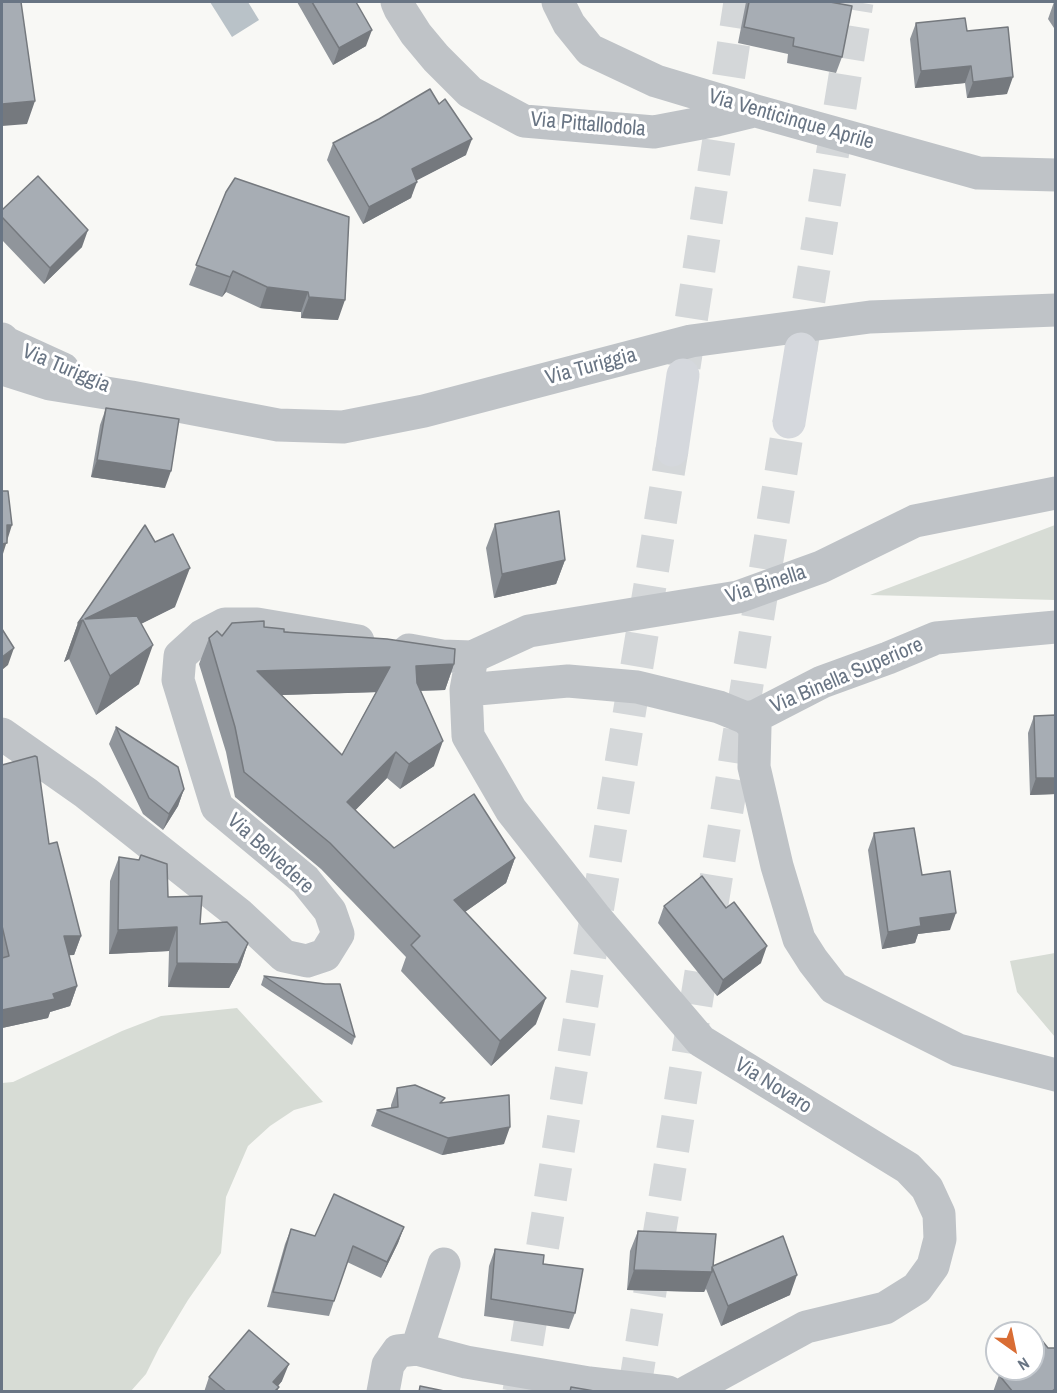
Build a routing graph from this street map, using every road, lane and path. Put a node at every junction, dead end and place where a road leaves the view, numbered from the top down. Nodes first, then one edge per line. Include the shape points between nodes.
1 (398, 2) edge
2 (558, 2) edge
3 (756, 111) junction
4 (1056, 175) edge
5 (1056, 310) edge
6 (2, 339) edge
7 (801, 349) tunnel mouth
8 (2, 367) edge
9 (683, 375) tunnel mouth
10 (131, 396) junction
11 (789, 422) tunnel mouth
12 (672, 450) tunnel mouth
13 (1056, 493) edge
14 (1056, 627) edge
15 (472, 657) junction
16 (466, 690) junction
17 (746, 718) junction
18 (2, 734) edge
19 (1056, 1075) edge
20 (444, 1264) dead end
21 (417, 1349) junction
22 (383, 1392) edge
23 (668, 1392) edge
24 (687, 1392) edge

1 - 3 street, Via Pittallodola via 416,34 470,92 524,121 654,132
2 - 3 street, Via Venticinque Aprile via 569,24 590,50 656,81
3 - 4 street, Via Venticinque Aprile via 978,173
5 - 10 street, Via Turiggia via 870,317 691,341 424,411 343,427 278,425
6 - 10 street, Via Turiggia
7 - 11 highway
8 - 10 street, Via Turiggia via 50,384
9 - 12 highway
13 - 15 street, Via Binella via 915,521 821,567 738,597 529,631
14 - 17 street, Via Binella Superiore via 936,638 822,682
15 - 16 street, Via Novaro
15 - 18 street, Via Belvedere via 442,656 257,624 225,624 202,636 180,656 178,680 217,807 305,880 330,911 338,934 325,955 307,961 284,956 240,915 86,793
16 - 17 street, Via Binella Superiore via 568,681 637,687 719,707
16 - 24 street, Via Novaro via 468,736 511,810 595,917 701,1041 908,1168 927,1188 939,1214 940,1239 933,1266 917,1288 885,1308 806,1327
17 - 19 street via 755,727 754,767 799,939 834,988 958,1050
20 - 21 street
21 - 22 street via 398,1351 388,1365
21 - 23 street via 466,1362

